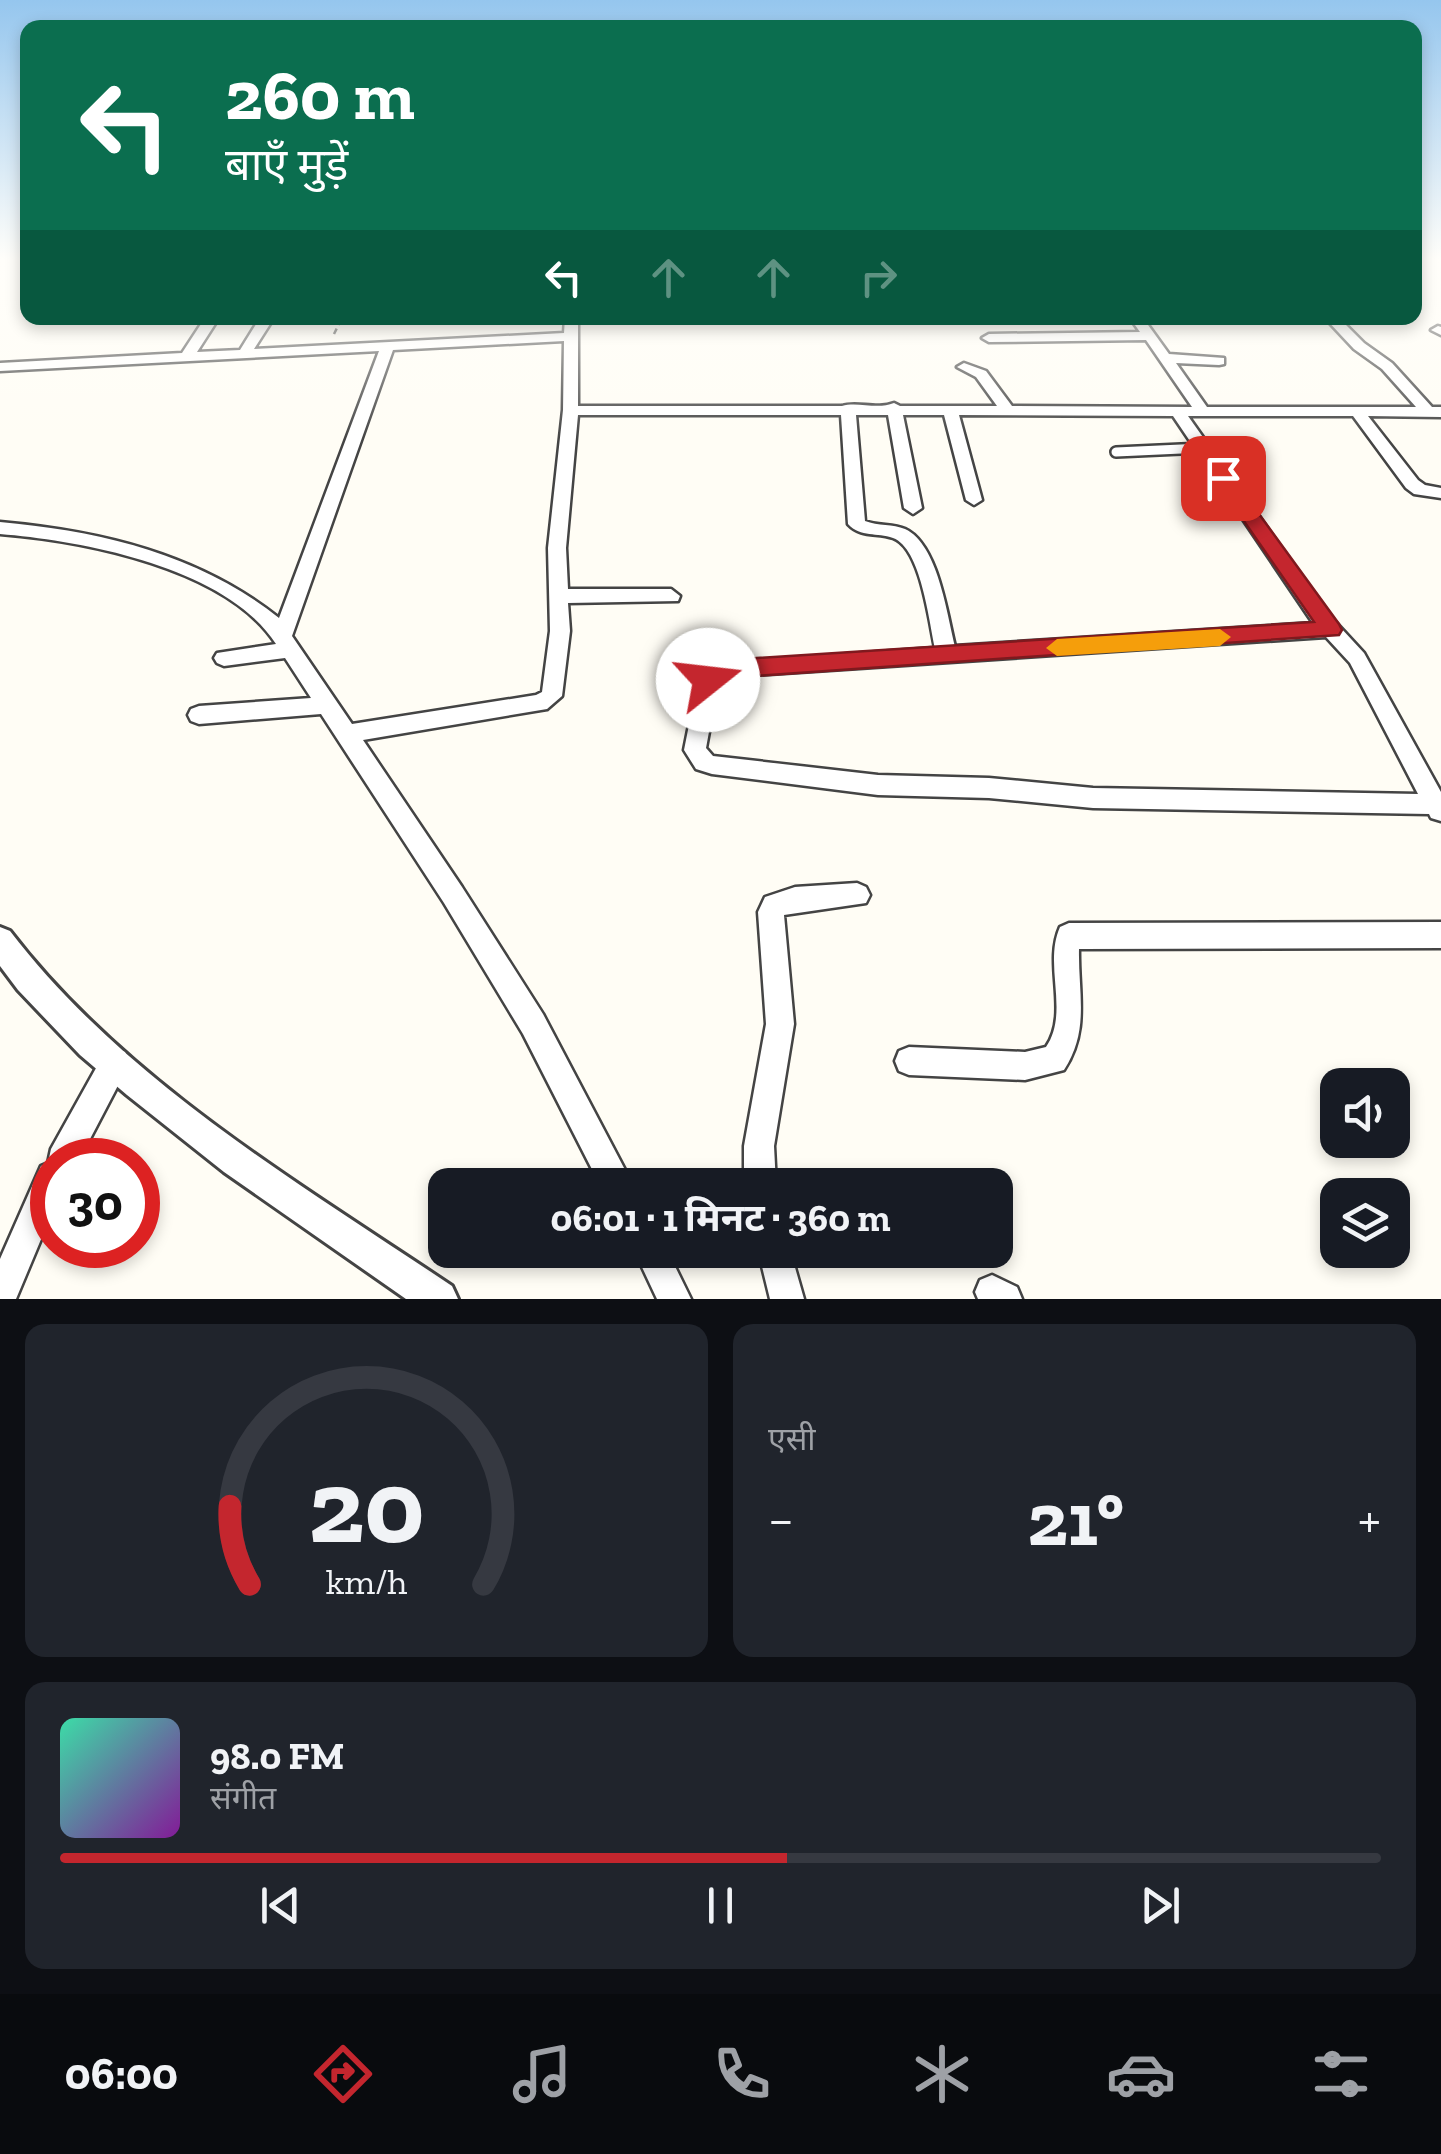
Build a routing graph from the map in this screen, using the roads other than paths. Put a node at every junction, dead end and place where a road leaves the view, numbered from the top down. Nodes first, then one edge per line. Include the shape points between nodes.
1 (207, 325) edge
2 (262, 325) edge
3 (1142, 325) edge
4 (1338, 325) edge
5 (571, 327) edge
6 (1150, 336) junction
7 (989, 338) dead end
8 (387, 346) junction
9 (244, 354) junction
10 (186, 357) junction
11 (1165, 358) junction
12 (1218, 360) dead end
13 (0, 367) edge
14 (964, 368) dead end
15 (848, 408) junction
16 (894, 408) junction
17 (950, 409) junction
18 (571, 410) junction
19 (1007, 410) junction
20 (1178, 412) junction
21 (1203, 412) junction
22 (1357, 412) junction
23 (1435, 414) edge
24 (1203, 448) junction
25 (1116, 452) dead end
26 (1441, 493) edge
27 (974, 500) dead end
28 (913, 508) dead end
29 (0, 528) edge
30 (559, 596) junction
31 (671, 596) dead end
32 (1331, 630) junction
33 (287, 643) junction
34 (946, 654) junction
35 (224, 658) dead end
36 (328, 706) junction
37 (200, 715) dead end
38 (347, 734) junction
39 (1438, 809) edge
40 (857, 895) dead end
41 (1441, 936) edge
42 (0, 941) edge
43 (115, 1062) junction
44 (908, 1062) dead end
45 (74, 1138) edge
46 (609, 1168) edge
47 (760, 1168) edge
48 (30, 1227) edge
49 (659, 1268) edge
50 (779, 1268) edge
51 (0, 1297) edge
52 (439, 1299) edge
53 (674, 1299) edge
54 (787, 1299) edge

1 - 10 street
2 - 9 street
3 - 6 street
4 - 23 street
5 - 8 street
5 - 18 street
6 - 7 street
6 - 11 street
8 - 9 street
8 - 33 street
9 - 10 street
10 - 13 street
11 - 12 street
11 - 21 street
14 - 19 street via 982,374
15 - 16 street
15 - 18 street
15 - 34 street via 857,524 894,531 914,545
16 - 17 street
16 - 28 street
17 - 19 street
17 - 27 street
18 - 30 street via 557,548
19 - 20 street
20 - 21 street
20 - 24 street
21 - 22 street
22 - 23 street
22 - 26 street via 1412,484
24 - 25 lane
24 - 32 street
29 - 33 street via 79,536 182,570 244,599
30 - 31 street
30 - 38 street via 556,680 546,701
32 - 34 street
32 - 39 street via 1357,658
33 - 35 street
33 - 36 street
34 - 39 street via 717,670 708,680 696,750 712,765 878,785
36 - 37 street
36 - 38 street
38 - 46 street via 532,1024
40 - 47 street via 795,898 771,912 780,1024
41 - 44 street via 1069,936 1064,947 1072,1005 1054,1060 1026,1066
42 - 43 street via 45,999
43 - 45 street
43 - 52 street via 209,1138
48 - 51 street
49 - 53 street
50 - 54 street

